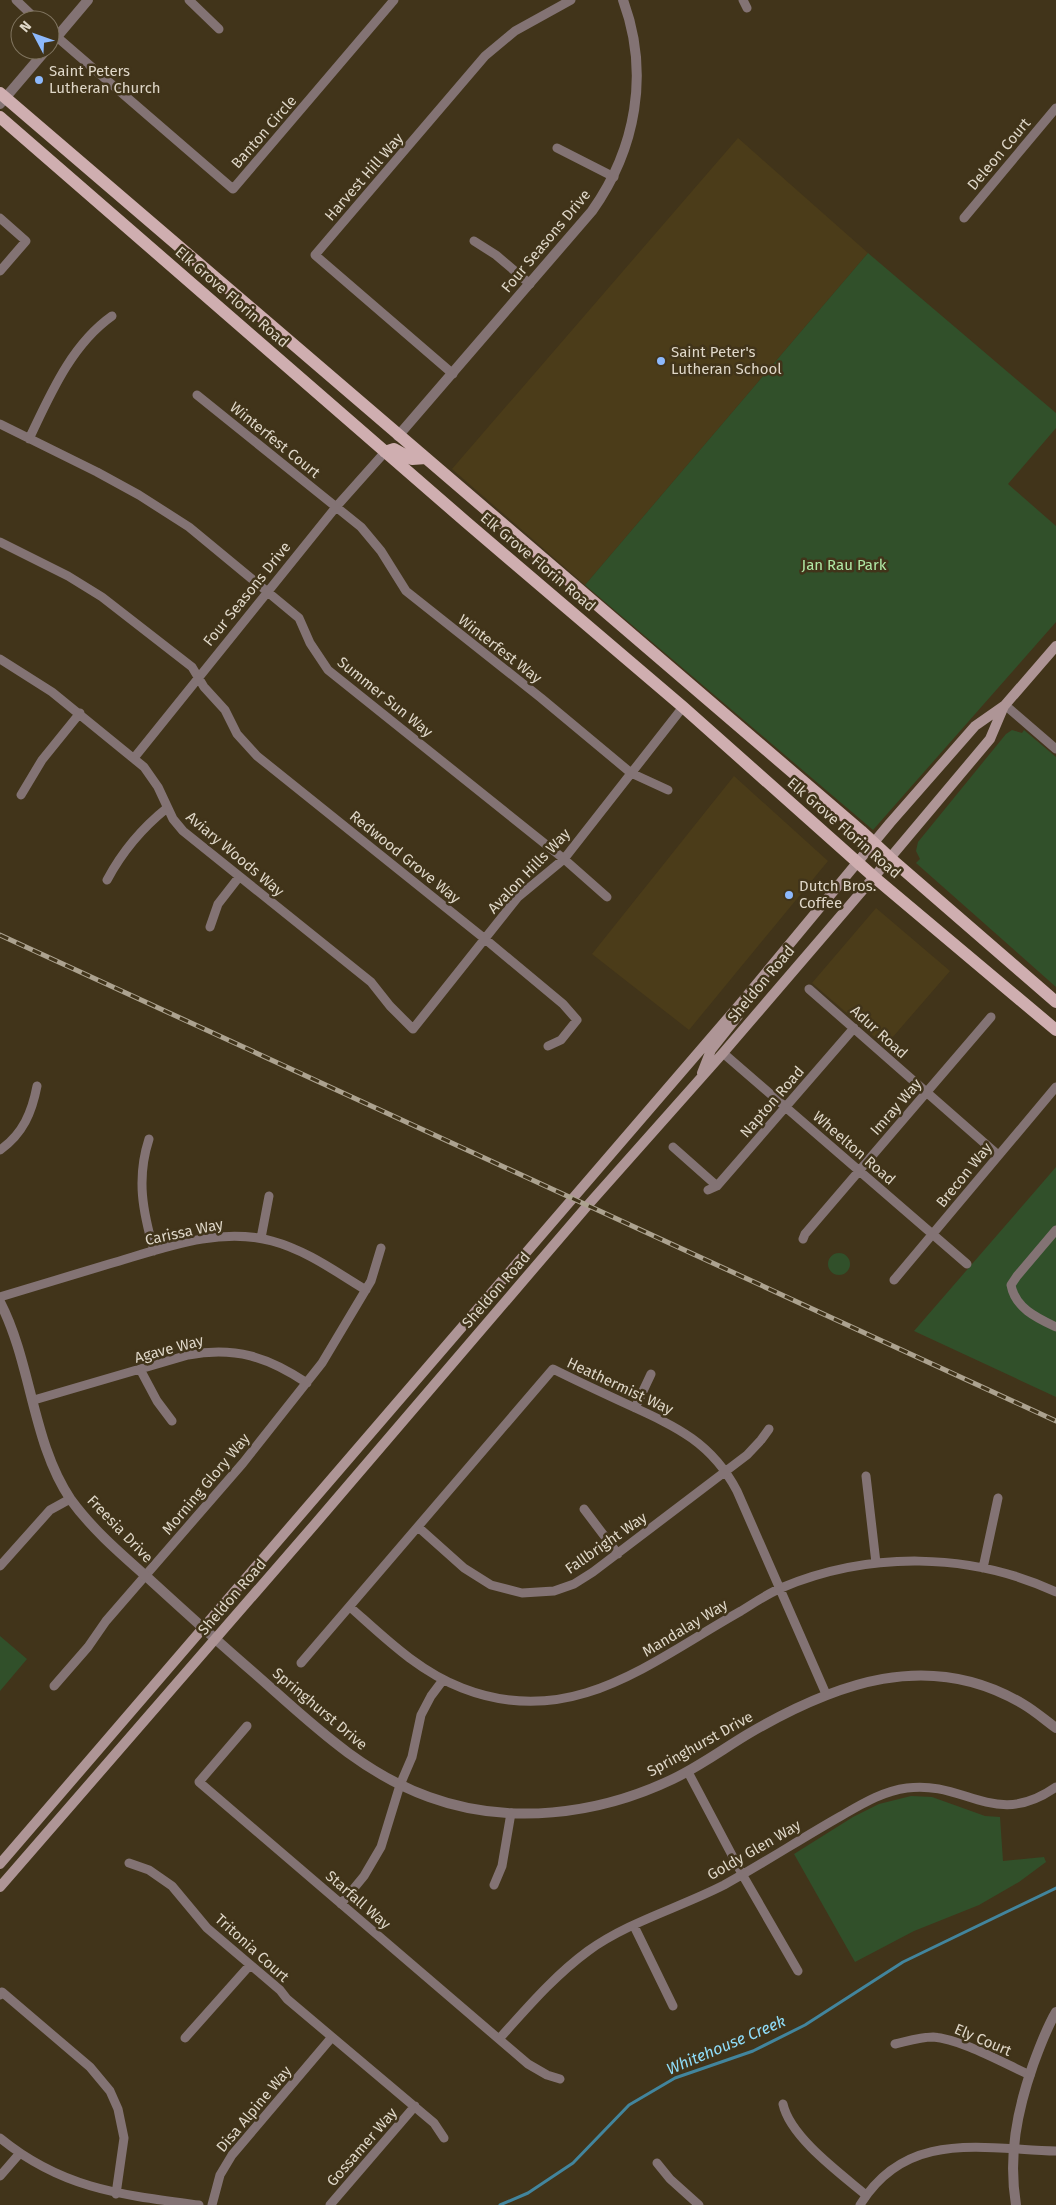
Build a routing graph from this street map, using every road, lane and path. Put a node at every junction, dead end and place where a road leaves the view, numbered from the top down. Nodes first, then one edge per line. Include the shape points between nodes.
1 (16, 0) edge
2 (88, 0) edge
3 (189, 0) edge
4 (394, 0) edge
5 (571, 0) edge
6 (623, 0) edge
7 (26, 10) edge
8 (219, 29) dead end
9 (60, 30) edge
10 (60, 45) edge
11 (37, 60) edge
12 (2, 98) edge
13 (1056, 108) edge
14 (0, 117) edge
15 (556, 148) dead end
16 (614, 177) junction
17 (0, 218) edge
18 (964, 218) dead end
19 (474, 241) dead end
20 (0, 271) edge
21 (530, 284) junction
22 (112, 316) dead end
23 (293, 371) junction
24 (453, 374) junction
25 (197, 395) dead end
26 (0, 424) edge
27 (398, 436) junction
28 (29, 439) junction
29 (385, 452) junction
30 (426, 458) junction
31 (336, 507) junction
32 (0, 542) edge
33 (269, 591) junction
34 (1056, 646) edge
35 (0, 659) edge
36 (198, 678) junction
37 (1005, 705) junction
38 (684, 707) junction
39 (80, 713) junction
40 (1056, 749) edge
41 (134, 758) junction
42 (632, 773) junction
43 (668, 790) dead end
44 (21, 794) dead end
45 (167, 808) junction
46 (874, 844) junction
47 (890, 858) junction
48 (564, 859) junction
49 (858, 862) junction
50 (874, 876) junction
51 (239, 877) junction
52 (107, 880) dead end
53 (607, 897) dead end
54 (210, 927) dead end
55 (485, 939) junction
56 (809, 989) dead end
57 (1056, 1002) edge
58 (740, 1004) junction
59 (991, 1017) dead end
60 (854, 1028) junction
61 (413, 1029) joint
62 (1056, 1030) edge
63 (548, 1046) dead end
64 (722, 1053) junction
65 (698, 1081) junction
66 (37, 1086) dead end
67 (1056, 1087) edge
68 (927, 1092) junction
69 (785, 1108) junction
70 (149, 1139) dead end
71 (673, 1147) dead end
72 (0, 1150) edge
73 (998, 1155) junction
74 (859, 1171) junction
75 (717, 1186) junction
76 (708, 1190) dead end
77 (269, 1196) dead end
78 (1056, 1230) edge
79 (933, 1234) junction
80 (261, 1238) junction
81 (803, 1239) dead end
82 (381, 1248) dead end
83 (154, 1251) junction
84 (967, 1264) dead end
85 (894, 1280) dead end
86 (366, 1290) junction
87 (0, 1298) edge
88 (0, 1302) edge
89 (1056, 1327) edge
90 (141, 1371) junction
91 (651, 1374) dead end
92 (307, 1382) junction
93 (34, 1400) junction
94 (636, 1408) junction
95 (172, 1421) dead end
96 (769, 1429) dead end
97 (726, 1472) junction
98 (866, 1476) dead end
99 (70, 1498) junction
100 (998, 1498) dead end
101 (584, 1509) dead end
102 (418, 1527) junction
103 (618, 1554) junction
104 (876, 1563) junction
105 (0, 1566) edge
106 (984, 1568) junction
107 (146, 1576) junction
108 (780, 1589) junction
109 (1056, 1592) edge
110 (350, 1607) junction
111 (204, 1629) junction
112 (215, 1639) junction
113 (301, 1663) dead end
114 (443, 1680) junction
115 (54, 1686) dead end
116 (826, 1694) junction
117 (247, 1726) dead end
118 (1056, 1728) edge
119 (688, 1772) junction
120 (400, 1785) junction
121 (1056, 1787) edge
122 (511, 1813) junction
123 (129, 1863) dead end
124 (0, 1864) edge
125 (742, 1874) junction
126 (494, 1885) dead end
127 (0, 1888) edge
128 (341, 1904) junction
129 (634, 1926) junction
130 (250, 1965) junction
131 (798, 1971) dead end
132 (0, 1995) edge
133 (674, 2006) dead end
134 (1056, 2012) edge
135 (332, 2037) junction
136 (185, 2038) dead end
137 (499, 2039) junction
138 (895, 2044) dead end
139 (1030, 2076) junction
140 (560, 2079) dead end
141 (782, 2104) dead end
142 (414, 2106) junction
143 (0, 2138) edge
144 (444, 2138) dead end
145 (1013, 2150) junction
146 (1056, 2151) edge
147 (20, 2153) junction
148 (657, 2163) dead end
149 (0, 2176) edge
150 (116, 2194) junction
151 (866, 2196) junction
152 (199, 2205) edge
153 (212, 2205) edge
154 (330, 2205) edge
155 (699, 2205) edge
156 (860, 2205) edge
157 (1016, 2205) edge

1 - 7 street
2 - 9 street
3 - 8 street
4 - 10 street, Banton Circle via 233,189
5 - 24 street, Harvest Hill Way via 515,30 485,56 315,255
6 - 16 street, Four Seasons Drive via 634,38 638,80 628,140
11 - 12 street
12 - 27 main road, Elk Grove Florin Road
13 - 18 street, Deleon Court
14 - 23 main road, Elk Grove Florin Road
15 - 16 street
16 - 21 street, Four Seasons Drive via 592,212
17 - 20 street via 26,241
19 - 21 street
21 - 24 street, Four Seasons Drive
22 - 28 street via 88,337 63,371
23 - 27 main road via 316,376 388,437
23 - 29 main road, Elk Grove Florin Road
24 - 27 street, Four Seasons Drive
25 - 31 street, Winterfest Court
26 - 28 street, Summer Sun Way
27 - 30 main road, Elk Grove Florin Road
28 - 33 street, Summer Sun Way via 139,495 189,527
29 - 30 main road via 394,449 412,458
29 - 31 street, Four Seasons Drive
29 - 38 main road, Elk Grove Florin Road
30 - 46 main road, Elk Grove Florin Road
31 - 33 street, Four Seasons Drive
31 - 42 street, Winterfest Way via 361,527 381,551 406,591
32 - 36 street, Redwood Grove Way via 102,597 192,667
33 - 36 street, Four Seasons Drive
33 - 48 street, Summer Sun Way via 300,618 310,643 328,670
34 - 37 main road, Sheldon Road
35 - 39 street, Aviary Woods Way
36 - 41 street, Four Seasons Drive
36 - 55 street, Redwood Grove Way via 224,710 237,734 257,756
37 - 40 street
37 - 46 main road, Sheldon Road via 976,726
37 - 47 main road, Sheldon Road via 990,739
38 - 42 street, Avalon Hills Way
38 - 49 main road, Elk Grove Florin Road
39 - 41 street, Aviary Woods Way
39 - 44 street via 42,760
41 - 45 street, Aviary Woods Way via 152,777
42 - 43 street, Winterfest Way
42 - 48 street, Avalon Hills Way
45 - 51 street, Aviary Woods Way via 183,831
45 - 52 street via 145,827
46 - 47 main road, Elk Grove Florin Road
46 - 49 main road, Sheldon Road
47 - 50 main road, Sheldon Road
47 - 57 main road, Elk Grove Florin Road
48 - 53 street, Summer Sun Way
48 - 55 street, Avalon Hills Way via 518,897
49 - 50 main road, Elk Grove Florin Road
49 - 58 main road, Sheldon Road
50 - 62 main road, Elk Grove Florin Road
50 - 64 main road, Sheldon Road
51 - 54 street via 218,904
51 - 61 street, Aviary Woods Way via 370,982
55 - 61 street, Avalon Hills Way
55 - 63 street, Redwood Grove Way via 563,1004 577,1020 561,1040
56 - 60 street, Adur Road
58 - 65 main road via 738,1016 711,1050
58 - 111 main road, Sheldon Road
59 - 68 street, Imray Way
60 - 68 street, Adur Road
60 - 69 street, Napton Road
64 - 65 main road, Sheldon Road
64 - 69 street, Wheelton Road
65 - 112 main road, Sheldon Road
66 - 72 street via 24,1125
67 - 73 street, Brecon Way
68 - 73 street, Adur Road
68 - 74 street, Imray Way
69 - 74 street, Wheelton Road
69 - 75 street, Napton Road
70 - 83 street via 141,1184
71 - 75 street
73 - 79 street, Brecon Way
74 - 79 street, Wheelton Road
74 - 81 street, Imray Way
75 - 76 street, Napton Road
77 - 80 street
78 - 89 street via 1011,1285 1013,1296 1020,1305
79 - 84 street, Wheelton Road
79 - 85 street, Brecon Way
80 - 83 street, Carissa Way via 218,1236
80 - 86 street, Carissa Way via 294,1248
82 - 86 street, Morning Glory Way
83 - 87 street, Carissa Way
86 - 92 street, Morning Glory Way
88 - 93 street, Freesia Drive via 20,1350
90 - 92 street, Agave Way via 194,1354 234,1352 268,1360
90 - 93 street, Agave Way
90 - 95 street via 162,1410
91 - 94 street
92 - 107 street, Morning Glory Way
93 - 99 street, Freesia Drive via 52,1463
94 - 97 street, Heathermist Way via 690,1436 709,1451
94 - 102 street, Heathermist Way via 554,1370
96 - 97 street, Fallbright Way via 755,1448
97 - 103 street, Fallbright Way
97 - 108 street, Heathermist Way
98 - 104 street
99 - 105 street via 50,1510
99 - 107 street, Freesia Drive via 106,1540
100 - 106 street
101 - 103 street
102 - 103 street, Fallbright Way via 482,1580 501,1589 522,1593 554,1591 574,1584
102 - 110 street, Heathermist Way
104 - 106 street, Mandalay Way via 924,1561
104 - 108 street, Mandalay Way via 837,1570
106 - 109 street, Mandalay Way
107 - 111 street, Freesia Drive
107 - 115 street, Morning Glory Way
108 - 114 street, Mandalay Way via 630,1676 597,1691 535,1701 514,1700 483,1695
108 - 116 street, Heathermist Way
110 - 113 street, Heathermist Way
110 - 114 street, Mandalay Way via 408,1658
111 - 112 street, Freesia Drive
111 - 124 main road, Sheldon Road
112 - 120 street, Springhurst Drive via 341,1748
112 - 127 main road, Sheldon Road
114 - 120 street via 421,1715 412,1757
116 - 118 street, Springhurst Drive via 892,1676 949,1678 1005,1694
116 - 119 street, Springhurst Drive via 776,1718
117 - 128 street, Starfall Way via 199,1782
119 - 122 street, Springhurst Drive via 610,1802 564,1811
119 - 125 street
120 - 122 street, Springhurst Drive via 449,1804
120 - 128 street via 381,1846 364,1876
121 - 125 street, Goldy Glen Way via 1026,1802 1010,1804 987,1803 945,1790 921,1787 896,1790 866,1801
122 - 126 street via 502,1866
123 - 130 street, Tritonia Court via 150,1870 172,1886 206,1928
125 - 129 street, Goldy Glen Way
125 - 131 street
128 - 137 street, Starfall Way
129 - 133 street
129 - 137 street, Goldy Glen Way via 588,1951 555,1978
130 - 135 street, Tritonia Court
130 - 136 street
132 - 150 street via 2,1992 90,2067 110,2090 121,2118 124,2138
134 - 139 street via 1045,2031
135 - 142 street, Tritonia Court
135 - 153 street, Disa Alpine Way via 232,2155 218,2180
137 - 140 street, Starfall Way via 537,2070
138 - 139 street, Ely Court via 916,2038 941,2038
139 - 145 street via 1017,2116
141 - 151 street via 789,2119 814,2151
142 - 144 street, Tritonia Court via 434,2123
142 - 154 street, Gossamer Way
143 - 147 street
145 - 146 street
145 - 151 street via 965,2146 928,2152 894,2169
145 - 157 street
147 - 149 street
147 - 150 street via 53,2173
148 - 155 street
150 - 152 street
151 - 156 street

